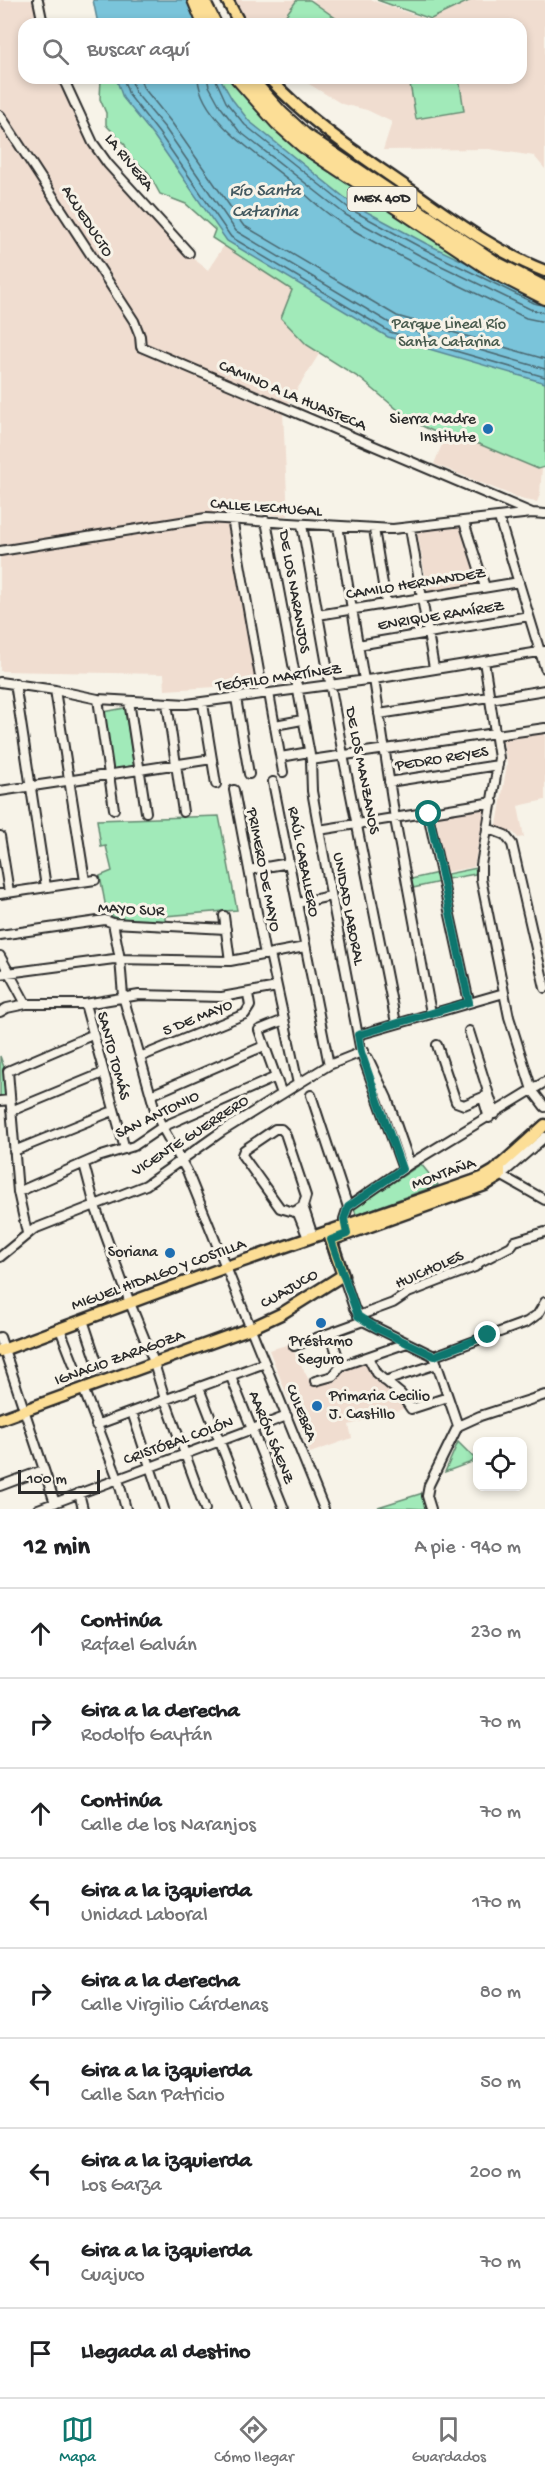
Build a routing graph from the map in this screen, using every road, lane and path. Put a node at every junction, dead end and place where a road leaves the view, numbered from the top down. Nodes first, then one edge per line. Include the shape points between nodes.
1 (38, 0) edge
2 (194, 0) edge
3 (203, 0) edge
4 (219, 0) edge
5 (227, 0) edge
6 (42, 18) edge
7 (202, 18) edge
8 (212, 18) edge
9 (229, 18) edge
10 (237, 18) edge
11 (66, 84) edge
12 (242, 84) edge
13 (254, 84) edge
14 (275, 84) edge
15 (284, 84) edge
16 (0, 115) edge
17 (189, 253) dead end
18 (545, 265) edge
19 (545, 271) edge
20 (545, 288) edge
21 (545, 298) edge
22 (141, 347) joint
23 (545, 505) edge
24 (532, 513) junction
25 (545, 514) edge
26 (232, 518) junction
27 (499, 518) junction
28 (266, 521) junction
29 (464, 522) junction
30 (302, 525) junction
31 (338, 526) junction
32 (410, 528) junction
33 (374, 529) junction
34 (0, 551) edge
35 (519, 582) junction
36 (485, 587) junction
37 (422, 598) junction
38 (386, 603) junction
39 (352, 609) junction
40 (318, 615) junction
41 (529, 616) junction
42 (427, 632) junction
43 (358, 645) junction
44 (542, 652) edge
45 (484, 661) junction
46 (434, 668) junction
47 (545, 668) edge
48 (374, 679) junction
49 (364, 680) junction
50 (0, 682) edge
51 (15, 683) junction
52 (331, 686) junction
53 (55, 690) junction
54 (297, 690) junction
55 (545, 690) edge
56 (266, 694) junction
57 (236, 698) junction
58 (490, 698) junction
59 (98, 699) junction
60 (129, 702) junction
61 (167, 703) junction
62 (202, 704) junction
63 (379, 714) junction
64 (302, 720) junction
65 (275, 725) junction
66 (545, 728) edge
67 (496, 734) junction
68 (384, 749) junction
69 (343, 755) junction
70 (310, 756) junction
71 (281, 757) junction
72 (212, 759) junction
73 (176, 765) junction
74 (498, 765) junction
75 (140, 771) junction
76 (284, 772) dead end
77 (249, 774) dead end
78 (109, 775) junction
79 (312, 775) joint
80 (69, 781) junction
81 (273, 782) dead end
82 (389, 782) junction
83 (216, 784) dead end
84 (31, 786) junction
85 (234, 790) dead end
86 (0, 791) edge
87 (493, 802) junction
88 (114, 809) dead end
89 (146, 812) dead end
90 (183, 812) dead end
91 (429, 814) junction
92 (395, 819) junction
93 (357, 824) junction
94 (487, 828) junction
95 (319, 830) junction
96 (0, 840) edge
97 (289, 863) junction
98 (249, 870) junction
99 (95, 880) dead end
100 (85, 882) junction
101 (46, 887) junction
102 (4, 893) edge
103 (331, 896) junction
104 (297, 903) junction
105 (224, 916) dead end
106 (112, 923) junction
107 (226, 929) junction
108 (0, 935) edge
109 (305, 947) junction
110 (267, 955) junction
111 (0, 956) edge
112 (120, 959) junction
113 (230, 961) junction
114 (0, 974) edge
115 (10, 974) junction
116 (277, 987) junction
117 (545, 988) edge
118 (504, 993) junction
119 (248, 994) junction
120 (123, 996) junction
121 (469, 1002) junction
122 (26, 1004) junction
123 (85, 1004) junction
124 (0, 1012) edge
125 (431, 1013) junction
126 (284, 1020) junction
127 (396, 1023) junction
128 (469, 1031) dead end
129 (92, 1035) junction
130 (358, 1035) junction
131 (437, 1045) dead end
132 (264, 1046) junction
133 (361, 1050) junction
134 (140, 1057) junction
135 (328, 1065) junction
136 (103, 1073) junction
137 (276, 1077) junction
138 (545, 1082) edge
139 (298, 1084) junction
140 (532, 1090) junction
141 (282, 1094) junction
142 (151, 1095) junction
143 (311, 1095) dead end
144 (485, 1096) junction
145 (10, 1100) junction
146 (0, 1101) edge
147 (545, 1107) edge
148 (11, 1111) junction
149 (113, 1111) junction
150 (492, 1116) junction
151 (545, 1125) edge
152 (162, 1127) junction
153 (545, 1137) edge
154 (125, 1149) junction
155 (14, 1151) junction
156 (182, 1160) junction
157 (84, 1164) junction
158 (410, 1164) junction
159 (402, 1169) junction
160 (498, 1171) junction
161 (18, 1192) junction
162 (545, 1200) edge
163 (95, 1206) junction
164 (348, 1207) junction
165 (300, 1208) junction
166 (345, 1230) junction
167 (545, 1232) edge
168 (27, 1233) junction
169 (330, 1235) junction
170 (311, 1237) junction
171 (0, 1257) edge
172 (226, 1267) junction
173 (344, 1275) junction
174 (545, 1302) edge
175 (129, 1303) junction
176 (360, 1319) junction
177 (83, 1320) junction
178 (251, 1328) junction
179 (60, 1329) junction
180 (330, 1333) junction
181 (0, 1337) edge
182 (407, 1343) junction
183 (294, 1346) dead end
184 (2, 1350) edge
185 (368, 1357) junction
186 (436, 1360) junction
187 (154, 1363) junction
188 (266, 1363) junction
189 (341, 1366) junction
190 (99, 1368) dead end
191 (78, 1375) dead end
192 (231, 1377) junction
193 (315, 1381) dead end
194 (386, 1381) junction
195 (83, 1388) junction
196 (199, 1388) junction
197 (545, 1395) edge
198 (448, 1397) junction
199 (165, 1399) junction
200 (24, 1411) junction
201 (132, 1412) junction
202 (287, 1416) junction
203 (0, 1419) edge
204 (96, 1425) junction
205 (458, 1426) junction
206 (252, 1430) junction
207 (219, 1442) junction
208 (185, 1455) junction
209 (150, 1467) junction
210 (43, 1470) junction
211 (118, 1479) junction
212 (0, 1486) edge
213 (79, 1493) junction
214 (55, 1503) junction
215 (38, 1509) edge
216 (83, 1509) edge
217 (126, 1509) edge
218 (164, 1509) edge
219 (205, 1509) edge
220 (246, 1509) edge
221 (284, 1509) edge
222 (322, 1509) edge
223 (431, 1509) edge

1 - 6 street
2 - 7 highway
3 - 8 highway
4 - 9 main road
5 - 10 main road
11 - 17 street, LA RIVERA via 93,143 108,164
12 - 21 highway, MEX 40D via 303,147 494,272
13 - 20 highway, MEX 40D via 305,135 496,262
14 - 19 main road via 312,121 487,243
15 - 18 main road via 324,121 397,174 504,246
16 - 22 street, ACUEDUCTO via 134,321
22 - 24 street, CAMINO A LA HUASTECA
23 - 25 street
24 - 25 street
24 - 27 street, CALLE LECHUGAL
26 - 28 street, CALLE LECHUGAL
26 - 34 street, CALLE LECHUGAL via 206,518
26 - 56 street
27 - 29 street, CALLE LECHUGAL
27 - 35 street
28 - 30 street, CALLE LECHUGAL
28 - 54 street, DE LOS NARANJOS
29 - 32 street, CALLE LECHUGAL
29 - 36 street
30 - 31 street, CALLE LECHUGAL
30 - 40 street, DE LOS MANZANOS
31 - 33 street, CALLE LECHUGAL
31 - 39 street
32 - 33 street, CALLE LECHUGAL
32 - 37 street
33 - 38 street
35 - 36 street, CAMILO HERNANDEZ
35 - 41 street
36 - 37 street, CAMILO HERNANDEZ
37 - 38 street, CAMILO HERNANDEZ
37 - 42 street
38 - 39 street, CAMILO HERNANDEZ
39 - 40 street, CAMILO HERNANDEZ
39 - 43 street
40 - 52 street, DE LOS MANZANOS
41 - 42 street, ENRIQUE RAMÍREZ
41 - 44 street
42 - 43 street, ENRIQUE RAMÍREZ
42 - 46 street
43 - 49 street
44 - 45 street, TEÓFILO MARTÍNEZ
44 - 47 street
45 - 46 street, TEÓFILO MARTÍNEZ
45 - 58 street
46 - 48 street, TEÓFILO MARTÍNEZ
48 - 49 street, TEÓFILO MARTÍNEZ
48 - 63 street
49 - 52 street, TEÓFILO MARTÍNEZ
50 - 51 street, TEÓFILO MARTÍNEZ
51 - 53 street, TEÓFILO MARTÍNEZ
51 - 84 street
52 - 54 street, TEÓFILO MARTÍNEZ
52 - 69 street, DE LOS MANZANOS
53 - 59 street, TEÓFILO MARTÍNEZ
53 - 80 street
54 - 56 street, TEÓFILO MARTÍNEZ
54 - 64 street, DE LOS NARANJOS
55 - 58 street
56 - 57 street, TEÓFILO MARTÍNEZ
56 - 65 street
57 - 62 street, TEÓFILO MARTÍNEZ
57 - 77 street
58 - 63 street
58 - 67 street
59 - 60 street, TEÓFILO MARTÍNEZ
59 - 78 street
60 - 61 street, TEÓFILO MARTÍNEZ
60 - 75 street
61 - 62 street, TEÓFILO MARTÍNEZ
61 - 73 street
62 - 72 street
63 - 68 street
64 - 65 street
64 - 70 street, DE LOS NARANJOS
65 - 71 street
66 - 67 street
67 - 68 street
67 - 74 street
68 - 69 street
68 - 82 street
69 - 70 street
69 - 93 street, DE LOS MANZANOS
70 - 71 street
70 - 79 street, DE LOS NARANJOS
71 - 76 street
72 - 73 street
72 - 83 street
73 - 75 street
73 - 90 street
74 - 82 street, PEDRO REYES
74 - 87 street
75 - 78 street
75 - 89 street
78 - 80 street
78 - 88 street
79 - 95 street, UNIDAD LABORAL
80 - 84 street
80 - 100 street
81 - 97 street, RAÚL CABALLERO
82 - 92 street
84 - 86 street
84 - 101 street
85 - 98 street, PRIMERO DE MAYO
87 - 91 street
87 - 94 street
91 - 92 street
91 - 121 street
92 - 93 street
92 - 125 street
93 - 95 street
93 - 127 street, DE LOS MANZANOS
94 - 117 street via 506,835 512,844
94 - 118 street via 481,879
95 - 103 street, UNIDAD LABORAL
96 - 102 street
97 - 98 street
97 - 104 street, RAÚL CABALLERO
98 - 110 street, PRIMERO DE MAYO
99 - 100 street
100 - 101 street
101 - 102 street
103 - 104 street
103 - 130 street, UNIDAD LABORAL
104 - 109 street, RAÚL CABALLERO
105 - 107 street
106 - 107 street, MAYO SUR
106 - 108 street, MAYO SUR via 105,920
106 - 112 street, CULEBRA
107 - 113 street
109 - 110 street
109 - 135 street, RAÚL CABALLERO
110 - 113 street
110 - 116 street, PRIMERO DE MAYO
111 - 115 street
112 - 113 street
112 - 115 street
112 - 120 street, CULEBRA
114 - 115 street
115 - 122 street
116 - 119 street
116 - 126 street, PRIMERO DE MAYO
118 - 121 street
118 - 140 street
119 - 120 street
119 - 134 street, 5 DE MAYO via 250,1006 245,1014
120 - 123 street
120 - 134 street, CULEBRA
121 - 125 street
122 - 123 street
122 - 124 street
123 - 129 street, SANTO TOMÁS
125 - 127 street
126 - 132 street via 260,1028
126 - 139 street, PRIMERO DE MAYO
127 - 130 street
128 - 144 street
129 - 136 street, SANTO TOMÁS
129 - 145 street via 8,1071
130 - 133 street, UNIDAD LABORAL
131 - 144 street via 456,1102 464,1105
132 - 137 street
132 - 142 street
133 - 135 street, VICENTE GUERRERO
133 - 158 street, UNIDAD LABORAL via 387,1098
133 - 159 street, UNIDAD LABORAL
134 - 142 street, CULEBRA
135 - 139 street, VICENTE GUERRERO
136 - 148 street
136 - 149 street, SANTO TOMÁS
137 - 141 street
137 - 152 street, SAN ANTONIO
138 - 140 street
139 - 141 street, VICENTE GUERRERO
140 - 147 street
140 - 150 street
141 - 156 street, VICENTE GUERRERO
142 - 152 street, CULEBRA
143 - 164 street
144 - 150 street
145 - 146 street
145 - 148 street
148 - 155 street
149 - 154 street, SANTO TOMÁS
149 - 155 street
150 - 158 street
151 - 160 main road, MONTAÑA
152 - 154 street, SAN ANTONIO
152 - 156 street, CULEBRA
153 - 160 street, MONTAÑA
154 - 157 street, SAN ANTONIO
155 - 161 street
156 - 163 street, VICENTE GUERRERO via 141,1188
156 - 172 street, CULEBRA
157 - 161 street, SAN ANTONIO
157 - 163 street
158 - 159 street
159 - 164 street
160 - 162 street
160 - 166 main road, MONTAÑA via 485,1185
161 - 168 street
163 - 168 street, VICENTE GUERRERO
163 - 175 street
164 - 166 street
165 - 165 street via 306,1196 285,1133 275,1130 244,1150 243,1158 280,1208 286,1212
165 - 170 street
166 - 169 main road, MONTAÑA
167 - 176 street, HUICHOLES via 513,1243 475,1267 408,1293
168 - 171 street, VICENTE GUERRERO
169 - 170 main road, MIGUEL HIDALGO Y COSTILLA
169 - 173 main road
170 - 172 main road, MIGUEL HIDALGO Y COSTILLA
172 - 175 main road, MIGUEL HIDALGO Y COSTILLA
172 - 178 street, CULEBRA
173 - 176 street
173 - 178 main road, CUAJUCO
174 - 186 street via 527,1322
175 - 177 main road, MIGUEL HIDALGO Y COSTILLA
175 - 187 street
176 - 180 street, HUICHOLES
176 - 182 street
177 - 179 main road, MIGUEL HIDALGO Y COSTILLA
177 - 190 street
178 - 187 main road, IGNACIO ZARAGOZA
178 - 188 street, CULEBRA
179 - 184 main road, MIGUEL HIDALGO Y COSTILLA
179 - 191 street
180 - 183 street, HUICHOLES
180 - 189 street
181 - 184 street
182 - 185 street
182 - 186 street
184 - 200 street
185 - 189 street
185 - 194 street via 376,1373
186 - 194 street
186 - 198 street
187 - 195 main road, IGNACIO ZARAGOZA
187 - 199 street
188 - 192 street
188 - 202 street, CULEBRA
189 - 193 street via 333,1376
192 - 196 street
192 - 206 street, AARÓN SÁENZ
194 - 198 street via 412,1409
195 - 200 main road, IGNACIO ZARAGOZA
195 - 204 street
196 - 199 street
196 - 207 street
197 - 205 street
198 - 205 street
199 - 201 street
199 - 208 street
200 - 203 main road, IGNACIO ZARAGOZA
200 - 210 street
201 - 204 street
201 - 209 street
202 - 206 street, CRISTÓBAL COLÓN
202 - 222 street, CULEBRA
204 - 211 street
205 - 223 street via 429,1485
206 - 207 street, CRISTÓBAL COLÓN
206 - 221 street, AARÓN SÁENZ
207 - 208 street, CRISTÓBAL COLÓN
207 - 220 street
208 - 209 street, CRISTÓBAL COLÓN
208 - 219 street
209 - 211 street, CRISTÓBAL COLÓN
209 - 218 street
210 - 212 street
210 - 214 street
211 - 213 street, CRISTÓBAL COLÓN
211 - 217 street
213 - 214 street, CRISTÓBAL COLÓN
213 - 216 street
214 - 215 street, CRISTÓBAL COLÓN

